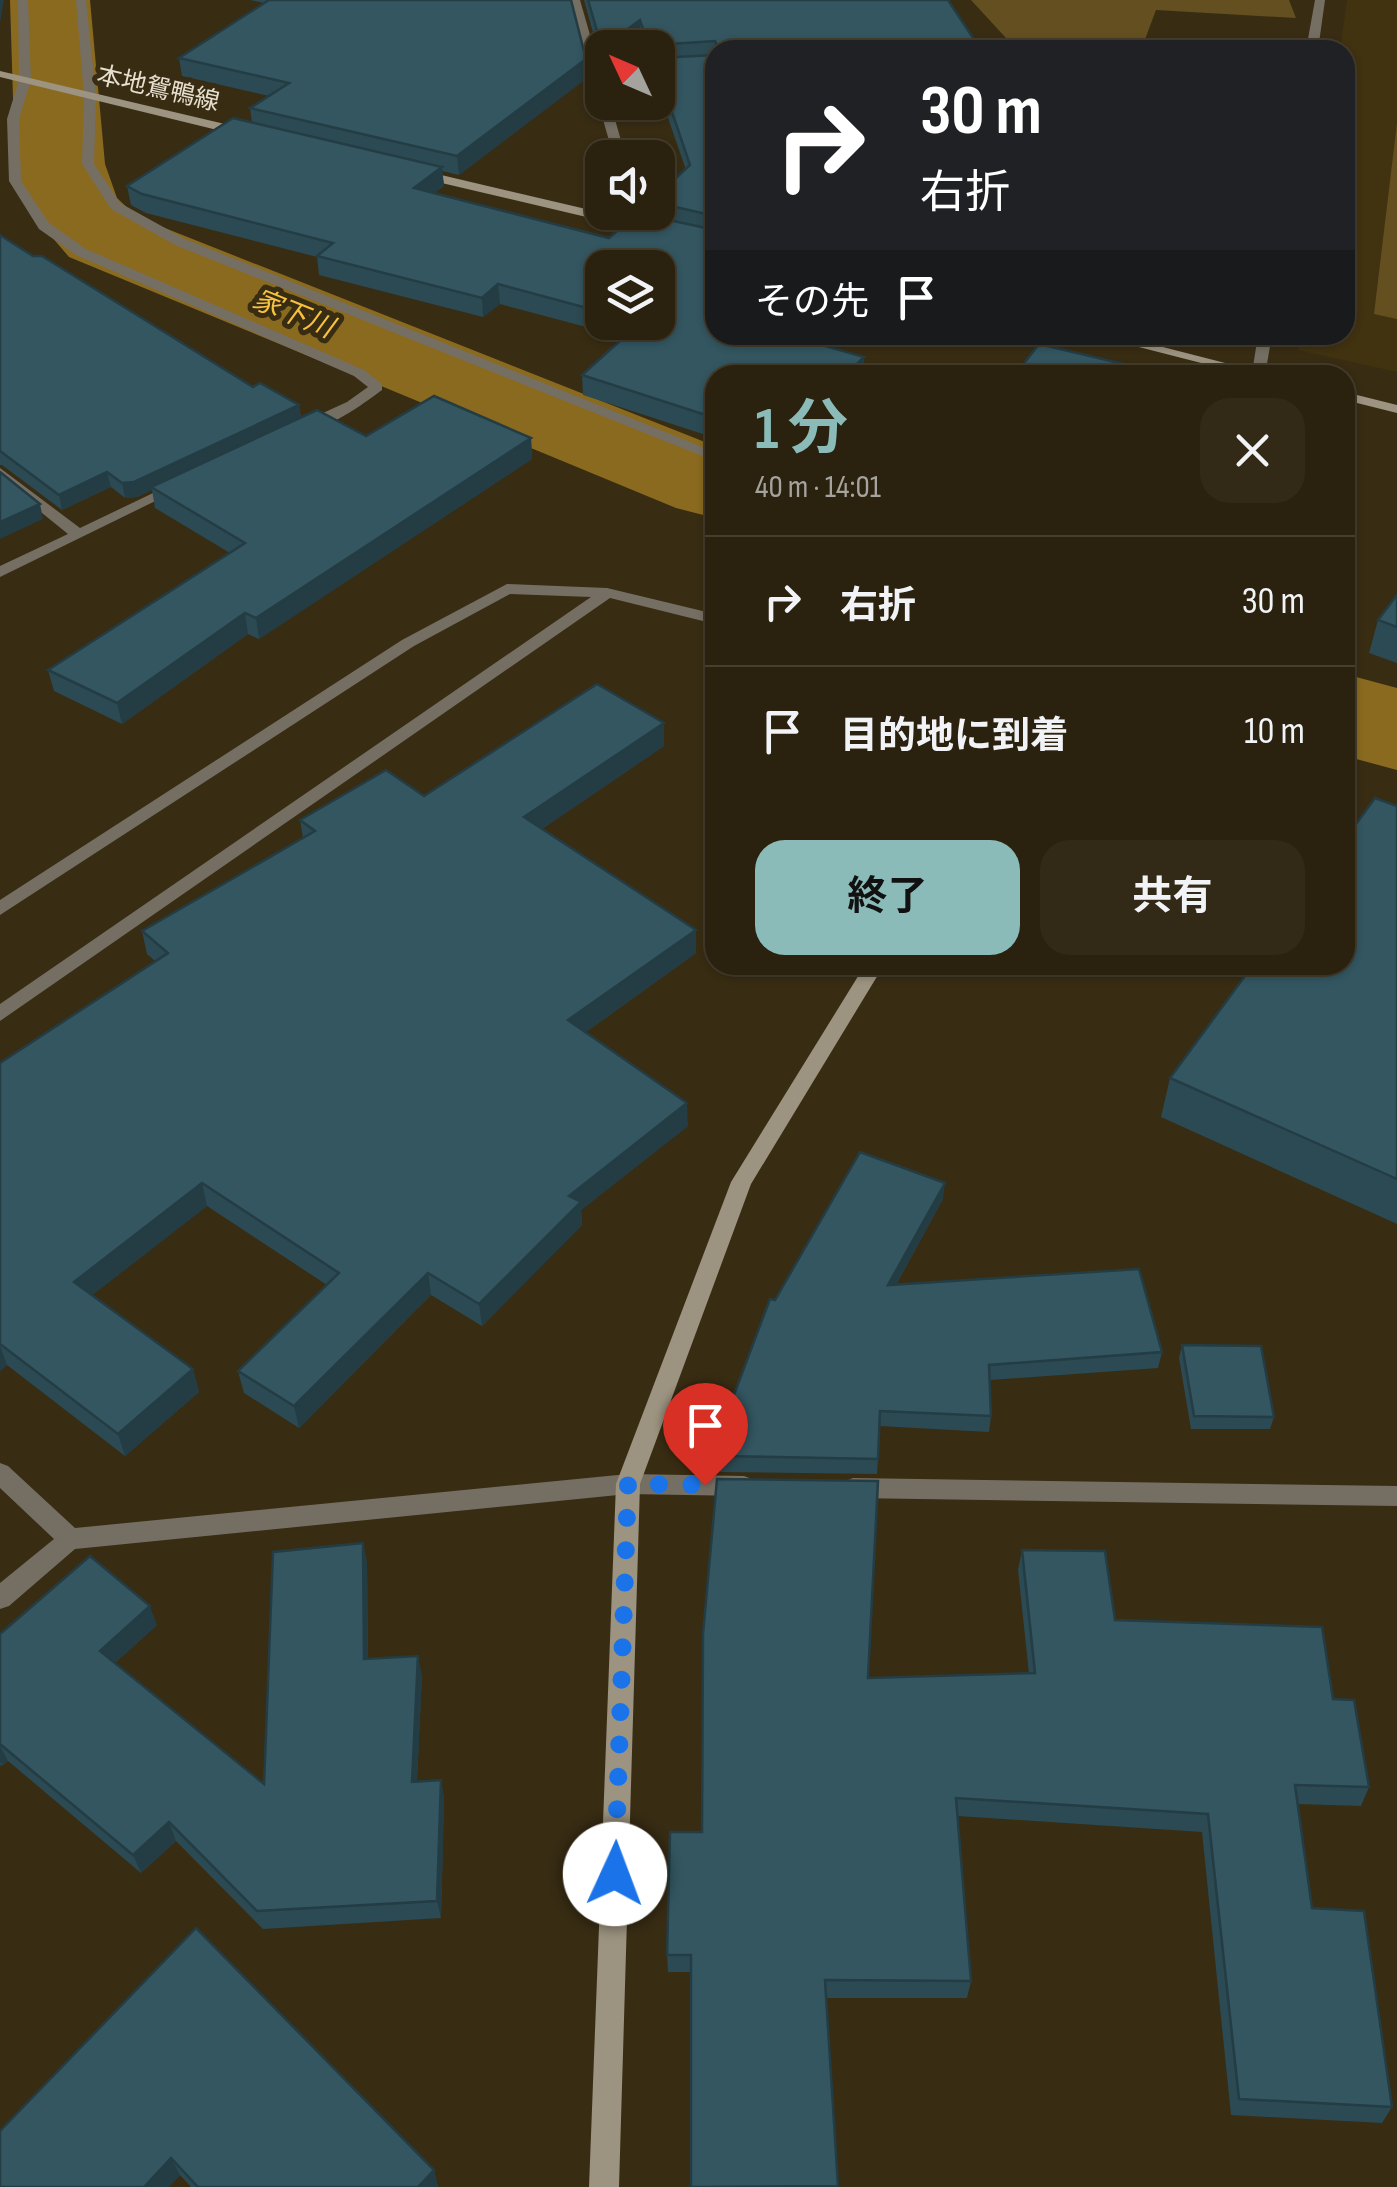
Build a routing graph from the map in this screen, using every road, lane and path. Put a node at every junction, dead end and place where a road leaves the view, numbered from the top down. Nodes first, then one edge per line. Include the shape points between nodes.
1 (23, 0) edge
2 (81, 0) edge
3 (575, 0) edge
4 (1320, 0) edge
5 (585, 30) edge
6 (1314, 40) edge
7 (0, 74) edge
8 (25, 80) junction
9 (90, 96) junction
10 (260, 136) edge
11 (412, 172) edge
12 (585, 208) edge
13 (1141, 345) edge
14 (1224, 365) edge
15 (1355, 398) edge
16 (1397, 409) edge
17 (284, 437) edge
18 (705, 454) edge
19 (0, 472) edge
20 (198, 477) edge
21 (78, 534) junction
22 (0, 572) edge
23 (606, 594) junction
24 (705, 617) edge
25 (0, 909) edge
26 (868, 975) edge
27 (0, 1014) edge
28 (0, 1473) edge
29 (628, 1484) junction
30 (766, 1486) edge
31 (825, 1487) edge
32 (1397, 1496) edge
33 (70, 1539) junction
34 (0, 1598) edge
35 (604, 2187) edge

1 - 8 street
2 - 9 street
3 - 5 street
4 - 6 street
7 - 8 main road, 本地鴛鴨線
8 - 9 main road, 本地鴛鴨線
8 - 17 street via 13,119 15,181 44,226 81,252 359,373 377,387
9 - 10 main road, 本地鴛鴨線
9 - 18 street via 88,164 115,206 180,242
11 - 12 main road
13 - 14 main road
15 - 16 main road
19 - 21 street
20 - 21 street
21 - 22 street
23 - 24 street
23 - 25 street via 507,589 408,643
23 - 27 street
26 - 29 main road via 741,1182
28 - 33 street
29 - 30 street
29 - 33 street
29 - 35 main road
31 - 32 street
33 - 34 street

